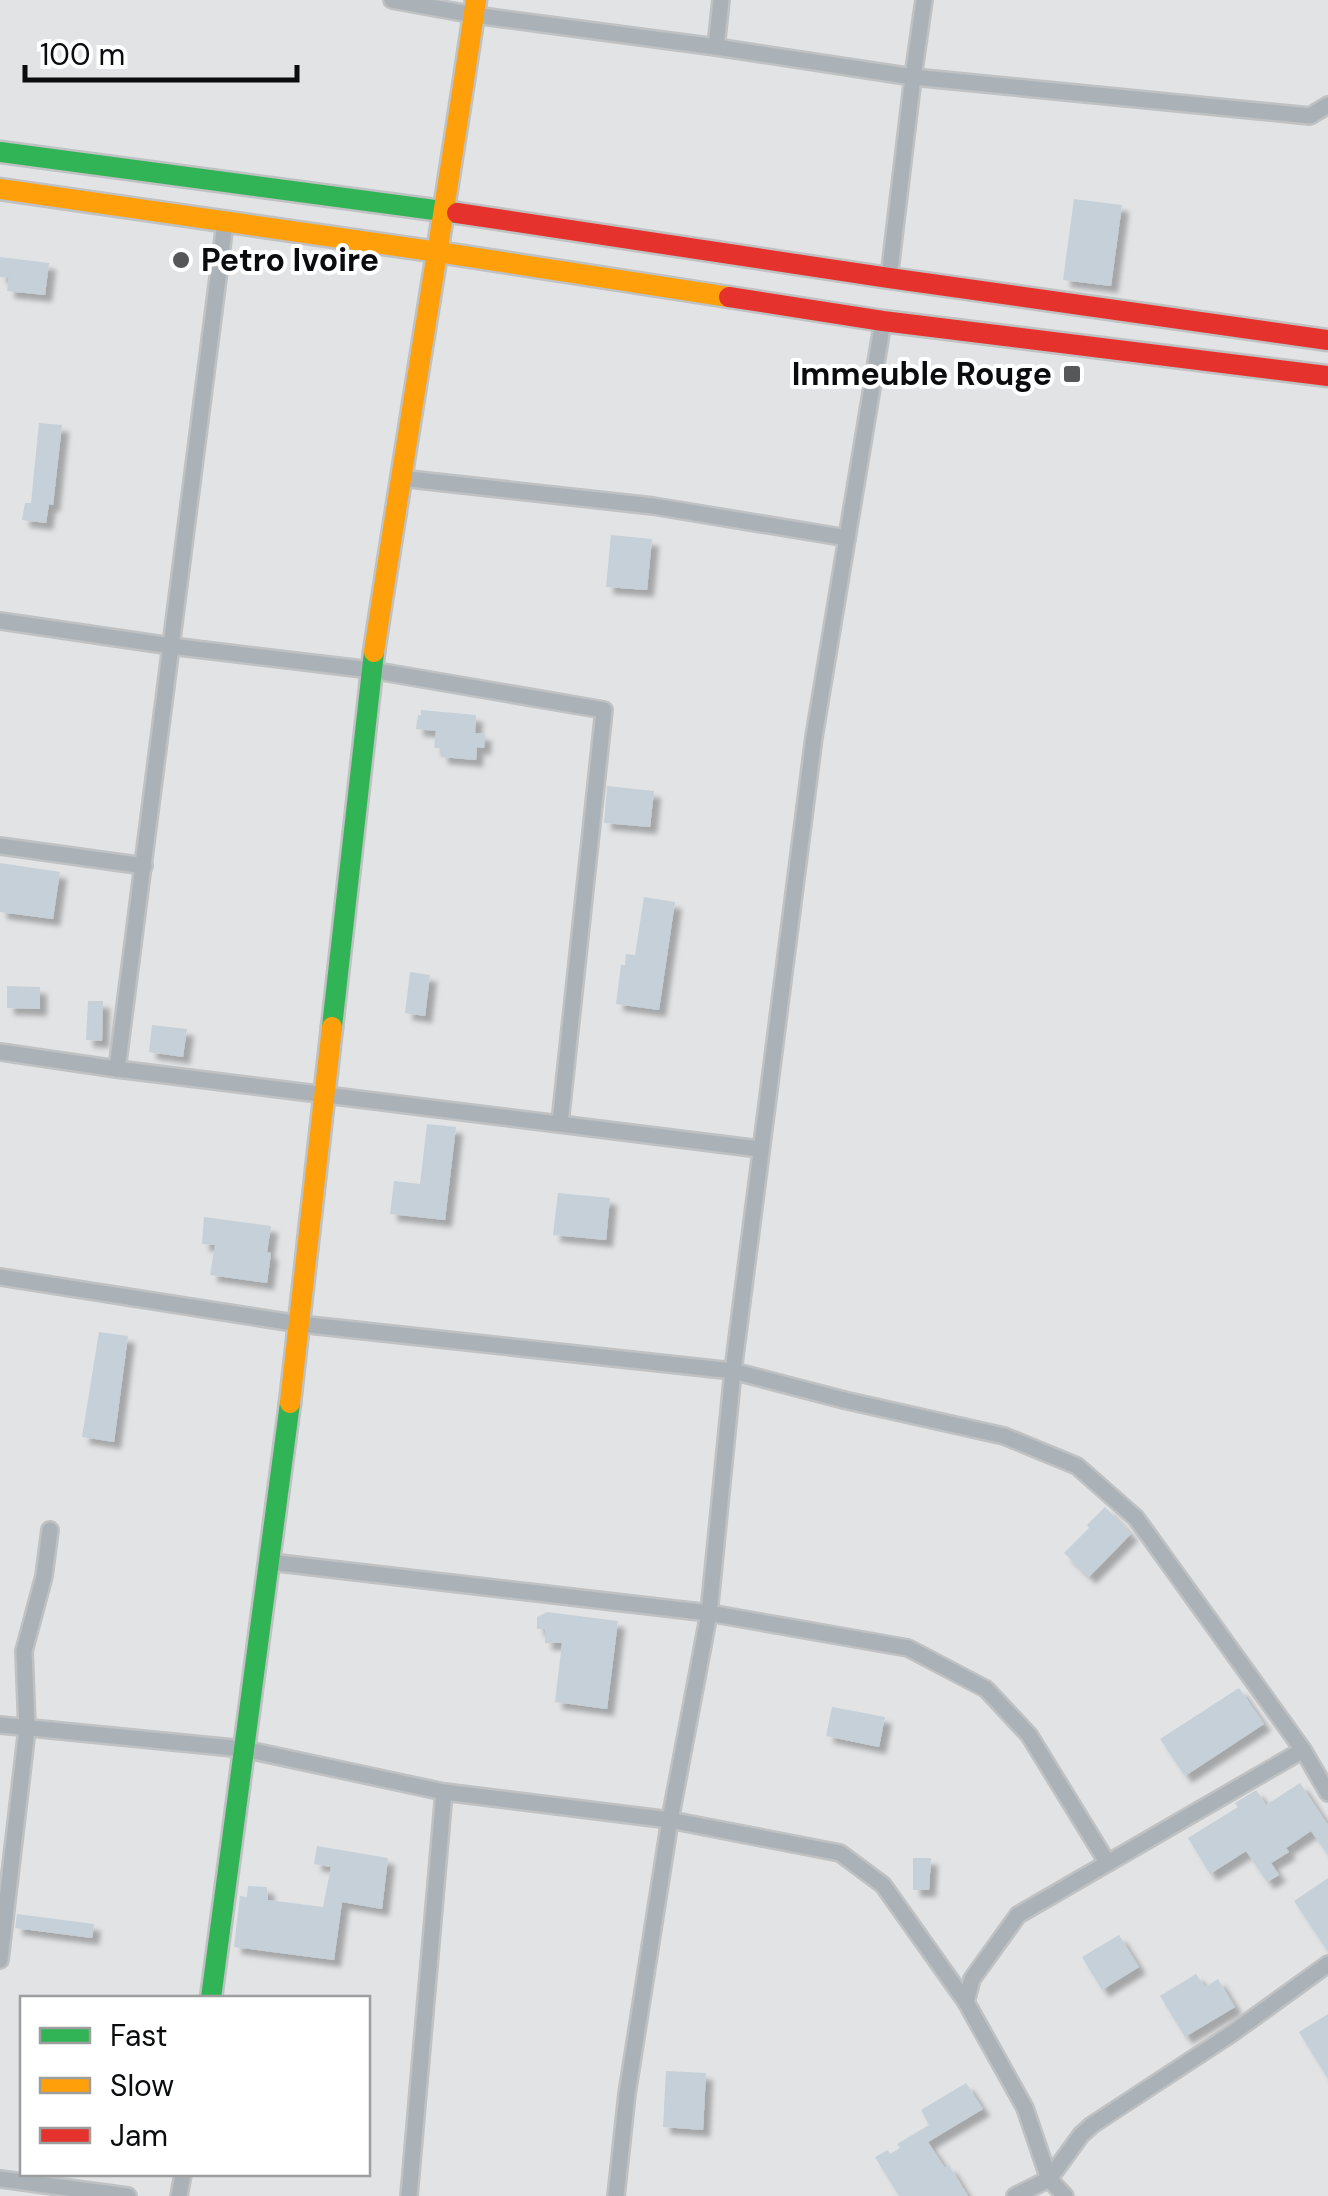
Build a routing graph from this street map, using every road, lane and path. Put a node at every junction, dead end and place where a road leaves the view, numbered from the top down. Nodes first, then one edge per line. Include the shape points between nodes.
1 (392, 0) edge
2 (721, 0) edge
3 (924, 0) edge
4 (475, 8) edge
5 (716, 47) junction
6 (913, 76) junction
7 (1328, 104) edge
8 (0, 152) edge
9 (0, 189) edge
10 (446, 211) junction
11 (225, 223) junction
12 (438, 252) junction
13 (889, 278) junction
14 (883, 321) junction
15 (1328, 340) edge
16 (1328, 376) edge
17 (400, 478) junction
18 (846, 538) junction
19 (0, 621) edge
20 (171, 646) junction
21 (371, 670) junction
22 (0, 846) edge
23 (144, 866) junction
24 (0, 1052) edge
25 (117, 1070) junction
26 (325, 1095) junction
27 (560, 1123) junction
28 (760, 1149) junction
29 (0, 1276) edge
30 (300, 1324) junction
31 (733, 1371) junction
32 (50, 1530) dead end
33 (270, 1562) junction
34 (708, 1613) junction
35 (0, 1725) edge
36 (27, 1729) junction
37 (244, 1749) junction
38 (1303, 1750) junction
39 (444, 1792) junction
40 (1328, 1793) edge
41 (670, 1820) junction
42 (1107, 1862) junction
43 (1, 1942) edge
44 (0, 1960) edge
45 (1328, 1964) edge
46 (211, 1996) edge
47 (966, 2002) junction
48 (0, 2179) edge
49 (1049, 2180) junction
50 (128, 2196) edge
51 (409, 2196) edge
52 (616, 2196) edge
53 (1015, 2196) edge
54 (1065, 2196) edge

1 - 4 street
2 - 5 street
3 - 6 street
4 - 5 street
4 - 10 main road
5 - 6 street
6 - 7 street via 1310,116
6 - 13 street
8 - 10 main road
9 - 11 main road
10 - 12 main road
10 - 13 main road
11 - 12 main road
11 - 20 street
12 - 14 main road
12 - 17 main road
13 - 15 main road
14 - 16 main road
14 - 18 street
17 - 18 street via 653,506
17 - 21 main road
18 - 28 street
19 - 20 street
20 - 21 street
20 - 23 street
21 - 26 main road
21 - 27 street via 604,710
22 - 23 street
23 - 25 street
24 - 25 street
25 - 26 street
26 - 27 street
26 - 30 main road
27 - 28 street
28 - 31 street
29 - 30 street
30 - 31 street
30 - 33 main road
31 - 34 street
31 - 38 street via 1004,1436 1077,1466 1136,1518
32 - 36 street via 24,1651
33 - 34 street
33 - 37 main road
34 - 41 street
34 - 42 street via 908,1648 986,1690 1030,1735
35 - 36 street
36 - 37 street
36 - 43 street
37 - 39 street
37 - 46 main road
38 - 40 street
38 - 42 street
39 - 41 street
39 - 51 street
41 - 47 street via 840,1853 883,1884
41 - 52 street
42 - 47 street via 1018,1915 972,1978
43 - 44 street
45 - 49 street via 1092,2125
47 - 49 street via 1024,2108
48 - 50 street
49 - 53 street
49 - 54 street

